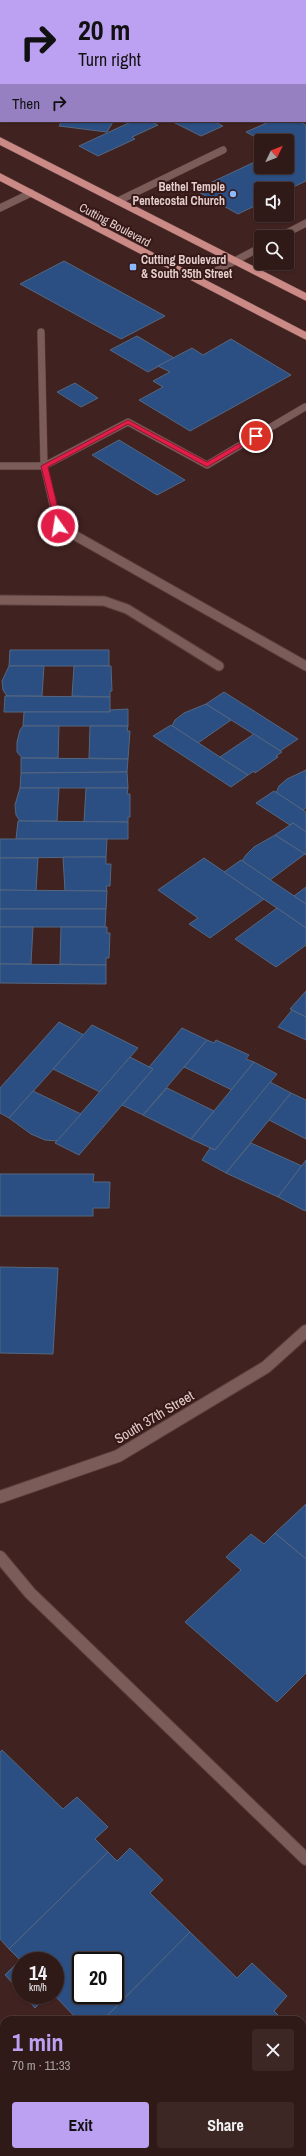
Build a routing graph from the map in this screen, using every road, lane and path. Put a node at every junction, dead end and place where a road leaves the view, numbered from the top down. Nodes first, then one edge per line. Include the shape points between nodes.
1 (0, 141) edge
2 (223, 150) dead end
3 (0, 177) edge
4 (31, 193) junction
5 (118, 201) junction
6 (0, 208) edge
7 (306, 223) edge
8 (292, 230) edge
9 (254, 250) edge
10 (236, 261) junction
11 (199, 280) junction
12 (306, 297) edge
13 (41, 332) dead end
14 (306, 336) edge
15 (305, 407) edge
16 (0, 466) edge
17 (44, 466) junction
18 (0, 600) edge
19 (219, 666) dead end
20 (306, 666) edge
21 (306, 1331) edge
22 (0, 1497) edge
23 (0, 1557) edge
24 (306, 1858) edge

1 - 5 main road, Cutting Boulevard
2 - 5 street
3 - 4 main road, Cutting Boulevard
4 - 6 street
4 - 11 main road, Cutting Boulevard
5 - 10 main road, Cutting Boulevard
7 - 8 street
9 - 10 street
10 - 11 street
10 - 12 main road, Cutting Boulevard
11 - 14 main road, Cutting Boulevard
13 - 17 street
15 - 17 street via 207,465 128,422
16 - 17 street
17 - 20 street via 58,526
18 - 19 street via 104,601 127,609
21 - 22 street, South 37th Street via 266,1367 118,1456
23 - 24 street via 30,1593

